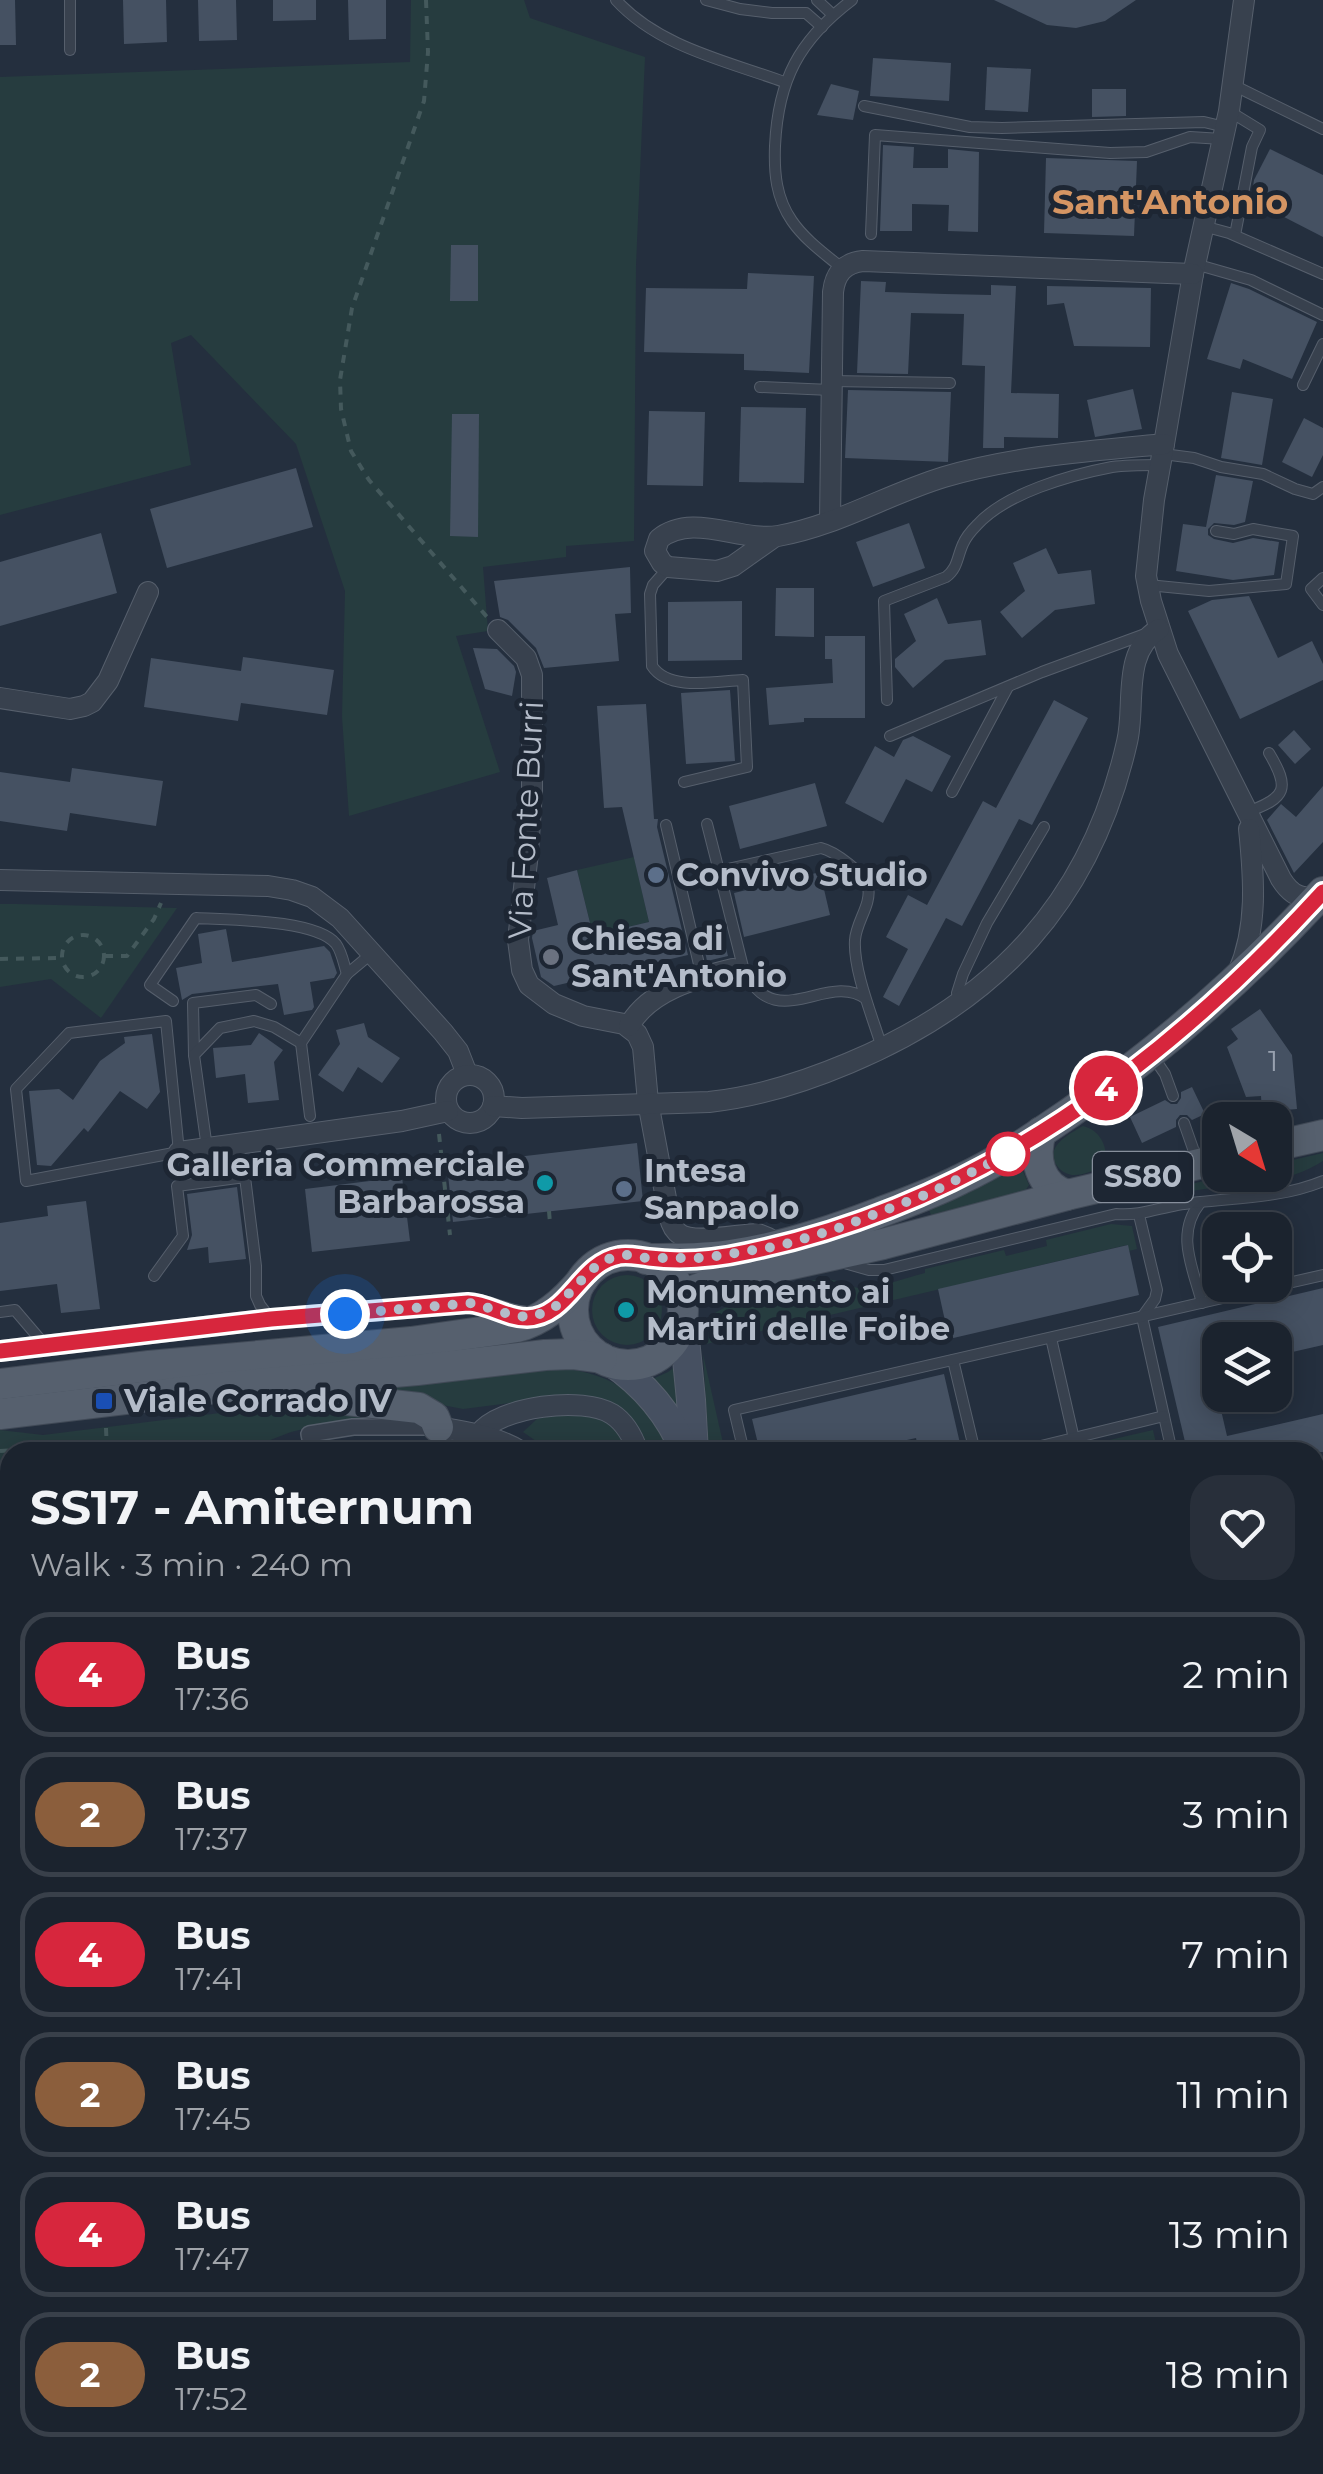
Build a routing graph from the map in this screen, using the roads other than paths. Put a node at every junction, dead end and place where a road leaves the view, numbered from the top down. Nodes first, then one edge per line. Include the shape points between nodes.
1 (70, 0) edge
2 (616, 0) edge
3 (706, 0) edge
4 (817, 0) edge
5 (852, 0) edge
6 (1244, 0) edge
7 (834, 15) junction
8 (822, 27) junction
9 (70, 50) dead end
10 (784, 82) junction
11 (1233, 84) junction
12 (864, 106) dead end
13 (1225, 126) junction
14 (1323, 129) edge
15 (1204, 226) junction
16 (870, 234) dead end
17 (1235, 235) junction
18 (843, 269) junction
19 (1194, 269) junction
20 (1323, 274) edge
21 (1323, 315) edge
22 (1323, 344) edge
23 (950, 383) dead end
24 (1304, 385) dead end
25 (832, 386) junction
26 (760, 387) dead end
27 (1162, 454) junction
28 (1323, 487) edge
29 (830, 522) junction
30 (1216, 532) dead end
31 (774, 536) junction
32 (668, 567) junction
33 (1323, 578) edge
34 (1147, 584) junction
35 (148, 592) dead end
36 (1323, 604) edge
37 (1159, 629) junction
38 (498, 630) road end
39 (1008, 686) junction
40 (0, 698) edge
41 (886, 700) dead end
42 (890, 736) dead end
43 (1269, 753) dead end
44 (684, 782) dead end
45 (952, 792) dead end
46 (1246, 812) junction
47 (666, 824) dead end
48 (707, 824) dead end
49 (1044, 827) dead end
50 (719, 871) junction
51 (0, 880) edge
52 (1322, 893) edge
53 (372, 953) junction
54 (733, 970) dead end
55 (347, 974) junction
56 (702, 977) junction
57 (1233, 984) junction
58 (866, 999) junction
59 (173, 1002) dead end
60 (961, 1002) junction
61 (272, 1004) dead end
62 (629, 1026) junction
63 (301, 1043) junction
64 (882, 1048) junction
65 (194, 1054) junction
66 (1151, 1054) junction
67 (467, 1074) junction
68 (1173, 1096) dead end
69 (648, 1102) junction
70 (493, 1106) junction
71 (442, 1113) junction
72 (310, 1116) dead end
73 (1184, 1123) dead end
74 (1042, 1132) junction
75 (1323, 1135) edge
76 (1292, 1142) edge
77 (206, 1148) junction
78 (1202, 1151) edge
79 (178, 1152) junction
80 (1202, 1164) edge
81 (1323, 1181) edge
82 (1067, 1196) junction
83 (1200, 1203) junction
84 (1139, 1215) junction
85 (779, 1246) junction
86 (826, 1257) junction
87 (646, 1258) junction
88 (1323, 1275) edge
89 (154, 1276) dead end
90 (582, 1279) junction
91 (1202, 1303) junction
92 (682, 1304) junction
93 (552, 1309) junction
94 (0, 1312) edge
95 (1142, 1317) junction
96 (271, 1319) junction
97 (1051, 1338) junction
98 (44, 1345) junction
99 (0, 1350) edge
100 (606, 1360) junction
101 (953, 1360) junction
102 (0, 1384) edge
103 (225, 1387) junction
104 (0, 1414) edge
105 (1164, 1416) junction
106 (479, 1434) junction
107 (1074, 1438) junction
108 (441, 1440) edge
109 (311, 1442) edge
110 (502, 1442) edge
111 (634, 1442) edge
112 (681, 1442) edge
113 (694, 1442) edge
114 (742, 1442) edge
115 (973, 1442) edge
116 (1058, 1442) edge
117 (1075, 1442) edge
118 (1170, 1442) edge

1 - 9 lane
2 - 10 lane via 670,41
3 - 8 lane via 806,13
4 - 7 lane
5 - 7 lane
6 - 11 street
7 - 8 lane
8 - 10 lane
10 - 18 lane via 776,125 780,197 802,234
11 - 13 street
11 - 14 lane
12 - 13 lane via 1002,128
13 - 15 street
13 - 16 lane via 1146,152 1110,153 875,135
13 - 17 lane via 1260,130
15 - 17 lane
15 - 19 street
17 - 20 lane
18 - 19 street via 863,262
18 - 25 street via 834,286
19 - 21 lane via 1250,280
19 - 27 street
22 - 24 lane
23 - 25 lane
25 - 26 lane
25 - 29 street
27 - 28 lane via 1263,474 1314,494
27 - 29 street via 985,466
27 - 34 street
27 - 41 lane via 1004,503 979,522 946,578 884,601
29 - 31 street
30 - 34 lane via 1293,536 1286,584 1209,591
31 - 32 street via 725,569
31 - 32 street via 672,530 656,544 657,557
32 - 44 lane via 650,594 656,673 687,682 743,680 747,766
33 - 36 lane via 1311,589
34 - 37 street
35 - 40 street via 92,702 70,709
37 - 39 lane
37 - 46 street
37 - 60 street via 1137,654 1127,742 1087,852 1032,939
38 - 62 street, Via Fonte Burri via 528,662 532,680 532,790 518,924 522,970 529,985 554,1004
39 - 42 lane
39 - 45 lane
43 - 46 lane via 1282,789 1270,803
46 - 52 street via 1286,888 1301,898
46 - 57 street via 1253,914
47 - 56 lane
48 - 50 lane
49 - 60 lane via 962,974
50 - 58 lane via 745,972 761,992 786,1002 851,992
50 - 58 lane via 821,848 862,875 869,893 855,943
51 - 53 street via 268,886 320,902
52 - 57 main road
53 - 55 lane
53 - 67 street via 458,1051
54 - 56 street
55 - 59 lane via 327,937 282,922 196,918 150,985
55 - 63 lane
56 - 62 street via 650,1002
57 - 66 main road
58 - 64 lane
60 - 64 street
61 - 65 lane via 256,995 192,1004
62 - 69 street via 643,1046
63 - 65 lane via 254,1020 220,1028
63 - 72 lane
64 - 69 street via 736,1099
65 - 77 lane
66 - 68 lane
66 - 74 main road
67 - 70 street via 489,1083
67 - 71 street via 448,1087
69 - 70 street
69 - 85 street via 674,1228 688,1239 758,1234
70 - 71 street via 484,1119 468,1124
71 - 77 street
73 - 78 lane
74 - 82 main road via 1040,1172
74 - 85 main road via 930,1193
75 - 76 main road
77 - 79 street
79 - 79 lane via 26,1181 16,1089 68,1033 166,1022
80 - 82 main road, SS80
81 - 83 lane
82 - 86 main road, SS80
83 - 84 lane
83 - 91 lane via 1186,1227
84 - 86 lane via 1116,1214 884,1270
84 - 95 lane via 1157,1290
85 - 87 main road via 714,1257
86 - 92 main road, SS80 via 724,1278 694,1290
87 - 90 main road via 608,1259
87 - 92 main road via 670,1275
88 - 91 lane
89 - 96 lane via 183,1236 177,1186 246,1177 256,1296
90 - 93 main road
90 - 100 main road via 573,1306 576,1327
91 - 95 lane
92 - 100 main road via 675,1337 660,1354 632,1364
92 - 113 main road
93 - 96 street via 523,1318 468,1303
93 - 102 main road via 528,1324 477,1334
94 - 98 lane via 16,1310
95 - 97 lane
95 - 105 lane
96 - 98 street
97 - 101 lane
97 - 107 lane
98 - 99 street
100 - 103 main road via 544,1355
100 - 112 main road via 642,1387
101 - 114 lane via 734,1410
101 - 115 lane
103 - 104 main road
103 - 108 main road via 419,1408 432,1414
105 - 107 lane
105 - 118 lane
106 - 108 street
106 - 110 street
106 - 111 street via 512,1414 580,1404 621,1421
107 - 116 lane
107 - 117 lane
108 - 109 street via 353,1426 309,1434

